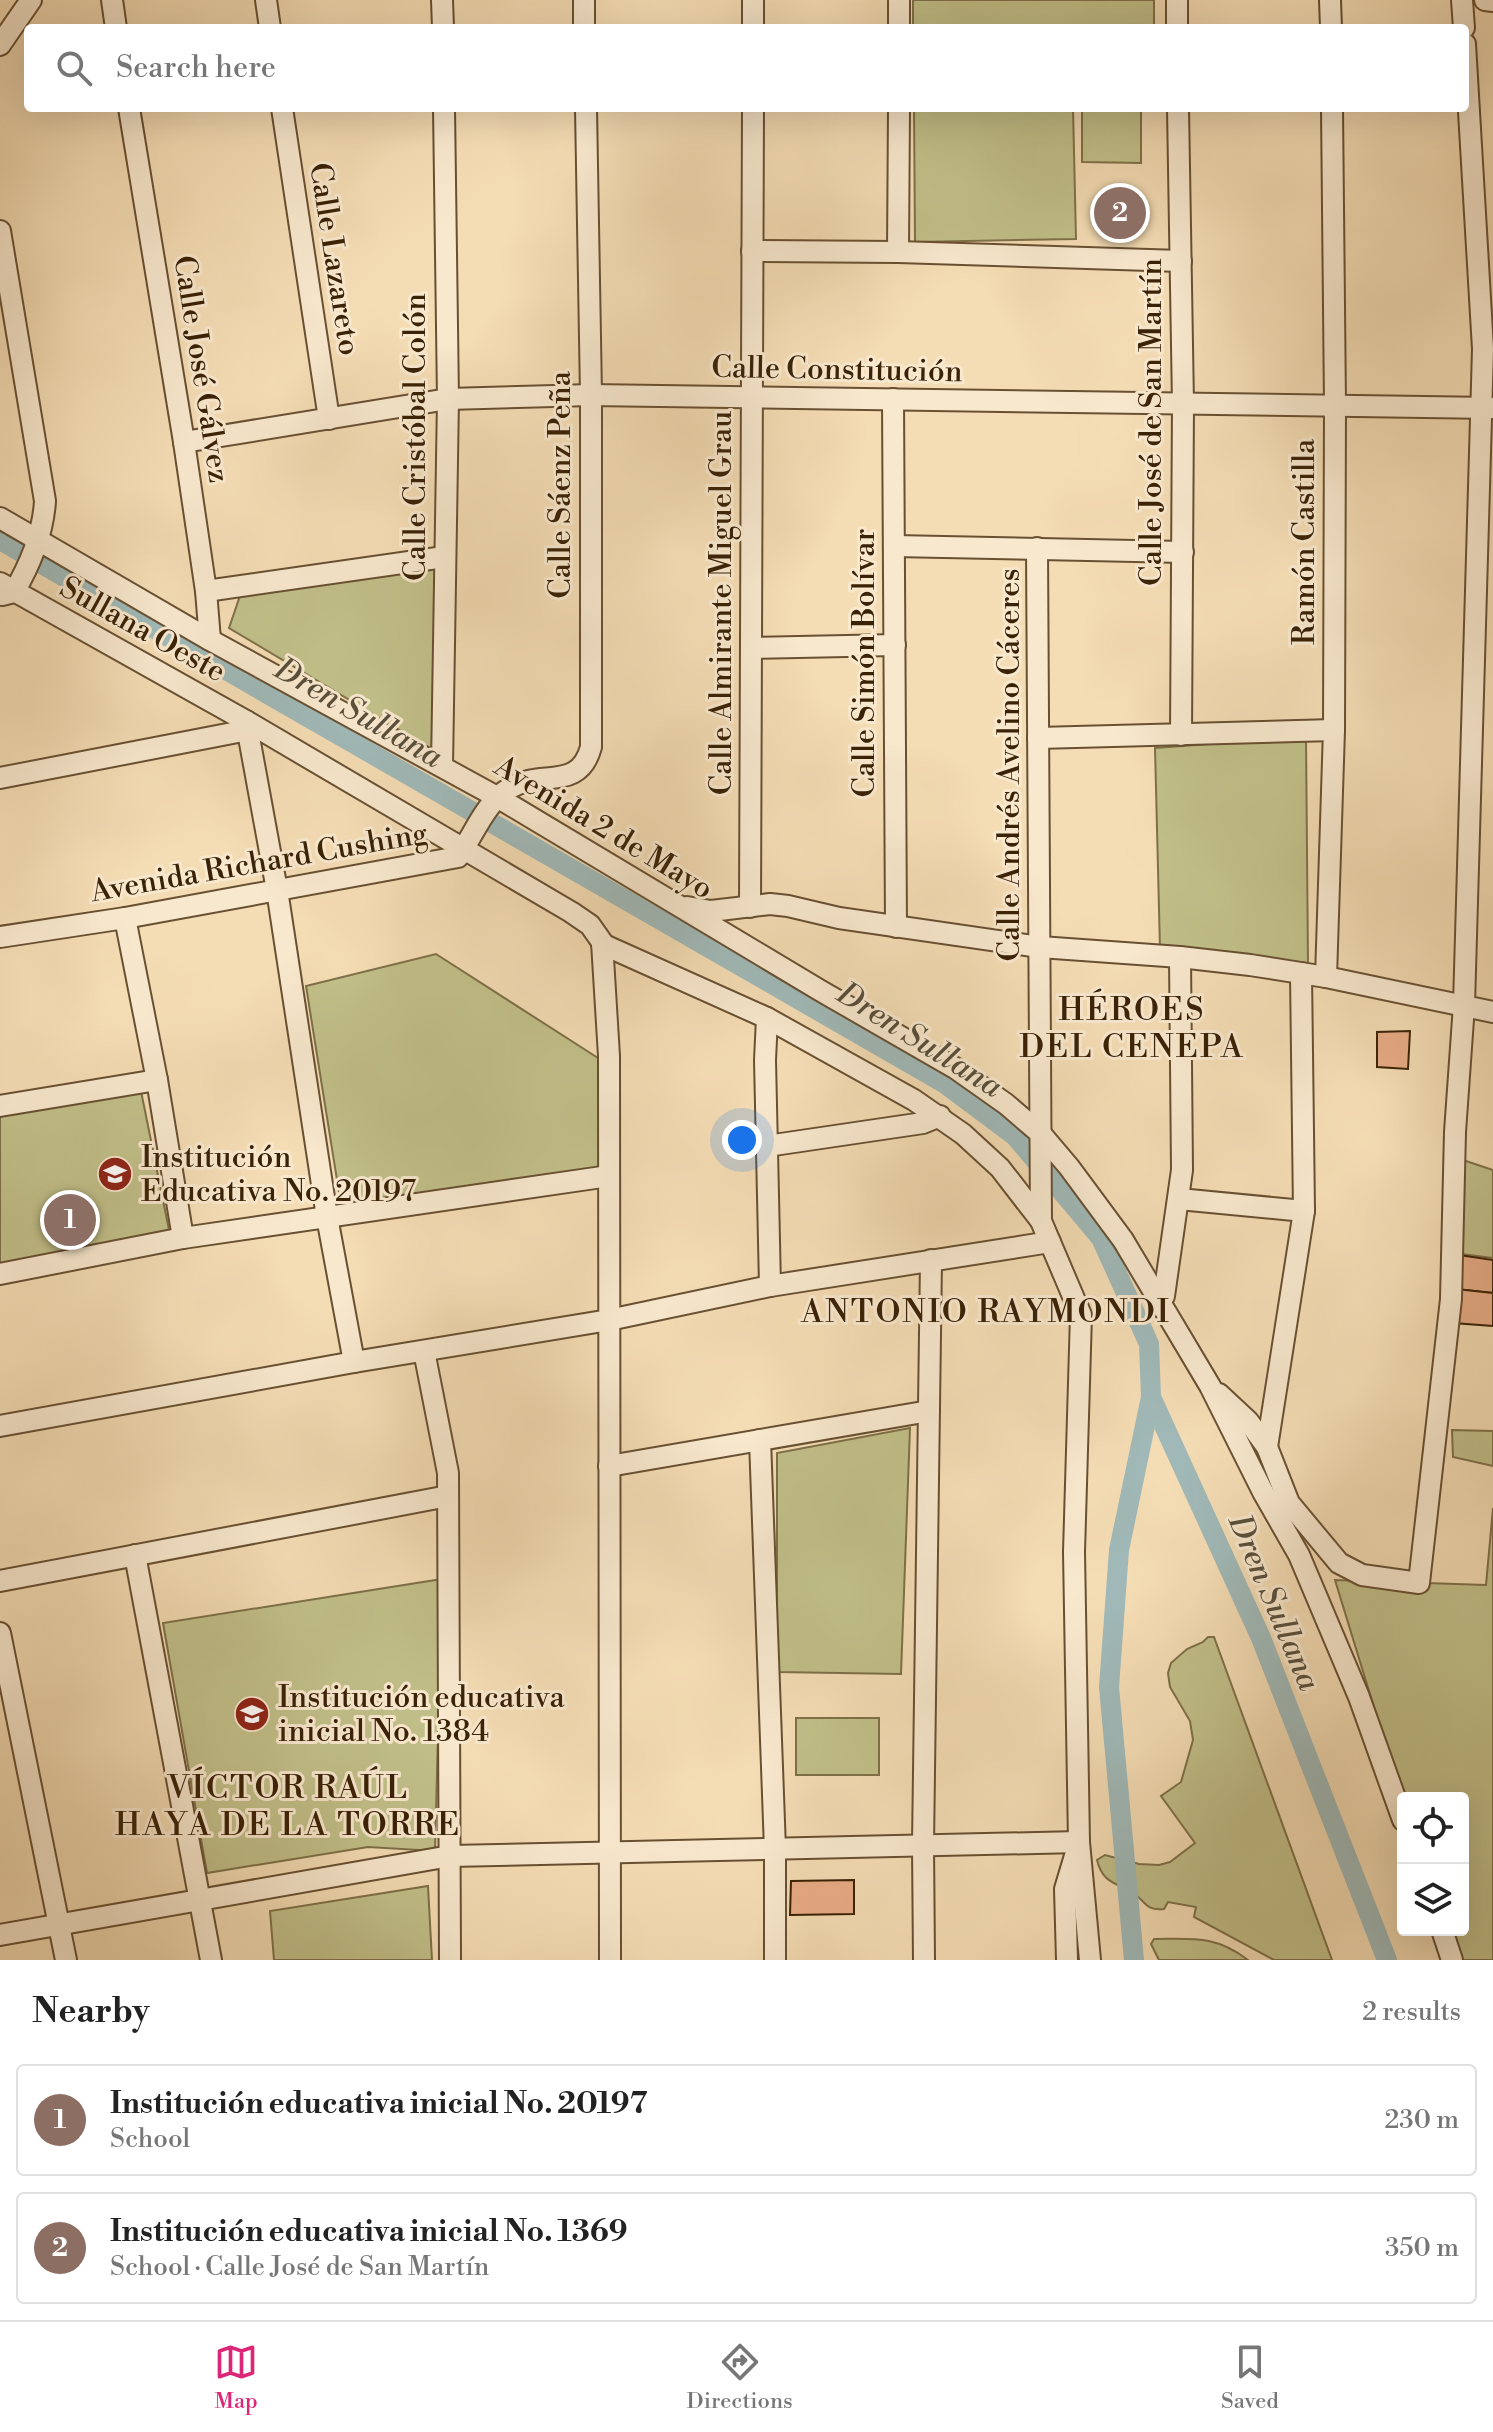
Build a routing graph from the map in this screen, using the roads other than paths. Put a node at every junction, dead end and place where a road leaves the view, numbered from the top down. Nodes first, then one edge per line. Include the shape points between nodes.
1 (31, 0) edge
2 (112, 0) edge
3 (266, 0) edge
4 (442, 0) edge
5 (584, 0) edge
6 (753, 0) edge
7 (899, 0) edge
8 (1177, 0) edge
9 (1330, 0) edge
10 (1462, 0) edge
11 (1485, 0) edge
12 (1493, 1) edge
13 (115, 24) edge
14 (269, 24) edge
15 (443, 24) edge
16 (584, 24) edge
17 (753, 24) edge
18 (899, 24) edge
19 (1177, 24) edge
20 (1331, 24) edge
21 (1464, 24) edge
22 (0, 45) edge
23 (130, 112) edge
24 (283, 112) edge
25 (444, 112) edge
26 (586, 112) edge
27 (753, 112) edge
28 (899, 112) edge
29 (1178, 112) edge
30 (1332, 112) edge
31 (1469, 112) edge
32 (0, 231) edge
33 (752, 251) junction
34 (898, 252) junction
35 (1181, 261) junction
36 (1493, 295) edge
37 (1483, 349) junction
38 (591, 395) junction
39 (752, 397) junction
40 (448, 399) junction
41 (893, 399) junction
42 (1183, 404) junction
43 (1335, 406) junction
44 (1487, 408) edge
45 (329, 419) junction
46 (184, 442) junction
47 (0, 518) edge
48 (38, 544) junction
49 (894, 546) junction
50 (1037, 548) junction
51 (1183, 552) junction
52 (444, 557) junction
53 (9, 587) edge
54 (206, 591) junction
55 (210, 640) junction
56 (895, 645) junction
57 (751, 648) junction
58 (247, 725) junction
59 (1334, 730) junction
60 (1181, 735) junction
61 (1038, 738) junction
62 (442, 766) junction
63 (0, 778) edge
64 (495, 800) junction
65 (467, 845) junction
66 (277, 890) junction
67 (679, 906) junction
68 (750, 907) junction
69 (125, 918) junction
70 (896, 927) junction
71 (0, 937) edge
72 (602, 944) junction
73 (1040, 947) junction
74 (1180, 957) junction
75 (1301, 973) junction
76 (1326, 977) junction
77 (1464, 1005) junction
78 (1493, 1012) edge
79 (767, 1018) junction
80 (157, 1080) junction
81 (0, 1106) edge
82 (940, 1116) junction
83 (1041, 1141) junction
84 (767, 1146) junction
85 (609, 1176) junction
86 (1179, 1199) junction
87 (1041, 1211) junction
88 (1304, 1211) junction
89 (327, 1217) junction
90 (183, 1238) junction
91 (1050, 1242) junction
92 (931, 1260) junction
93 (0, 1274) edge
94 (770, 1286) junction
95 (1160, 1301) junction
96 (609, 1320) junction
97 (424, 1351) junction
98 (354, 1362) junction
99 (1210, 1386) junction
100 (929, 1411) junction
101 (0, 1426) edge
102 (760, 1440) junction
103 (1267, 1447) junction
104 (609, 1466) junction
105 (448, 1496) junction
106 (135, 1555) junction
107 (0, 1581) edge
108 (0, 1633) edge
109 (1397, 1803) edge
110 (1079, 1842) junction
111 (923, 1845) junction
112 (775, 1849) junction
113 (610, 1854) junction
114 (450, 1856) junction
115 (200, 1900) junction
116 (59, 1925) junction
117 (0, 1935) edge
118 (1444, 1936) edge
119 (66, 1960) edge
120 (211, 1960) edge
121 (450, 1960) edge
122 (610, 1960) edge
123 (775, 1960) edge
124 (924, 1960) edge
125 (1067, 1960) edge
126 (1090, 1960) edge
127 (1452, 1960) edge

1 - 22 street
2 - 13 street
3 - 14 street
4 - 15 street
5 - 16 street
6 - 17 street
7 - 18 street
8 - 19 street
9 - 20 street
10 - 21 street
11 - 12 street
23 - 46 street, Calle José Gálvez
24 - 45 street, Calle Lazareto
25 - 40 street, Calle Cristóbal Colón
26 - 38 street, Calle Sáenz Peña
27 - 33 street, Calle Almirante Miguel Grau
28 - 34 street
29 - 35 street, Calle José de San Martín
30 - 43 street, Ramón Castilla
31 - 37 street
32 - 48 street via 45,501
33 - 34 street
33 - 39 street, Calle Almirante Miguel Grau
34 - 35 street
35 - 42 street, Calle José de San Martín
36 - 37 street
37 - 44 street
38 - 39 street, Calle Constitución
38 - 40 street, Calle Constitución
38 - 64 street, Calle Sáenz Peña via 591,747 587,763 575,772 522,782
39 - 41 street, Calle Constitución
39 - 57 street, Calle Almirante Miguel Grau
40 - 45 street, Calle Constitución
40 - 52 street, Calle Cristóbal Colón
41 - 42 street, Calle Constitución
41 - 49 street, Calle Simón Bolívar
42 - 43 street, Calle Constitución
42 - 51 street, Calle José de San Martín
43 - 44 street, Calle Constitución
43 - 59 street, Ramón Castilla
44 - 77 street
45 - 46 street, Calle Constitución
46 - 54 street, Calle José Gálvez
47 - 48 street, Avenida 2 de Mayo
48 - 53 street
48 - 55 street, Avenida 2 de Mayo
49 - 50 street
49 - 56 street, Calle Simón Bolívar
50 - 51 street
50 - 61 street, Calle Andrés Avelino Cáceres
51 - 60 street, Calle José de San Martín
52 - 54 street
52 - 62 street, Calle Cristóbal Colón
53 - 58 street, Sullana Oeste
54 - 55 street, Calle José Gálvez
55 - 62 street, Avenida 2 de Mayo
56 - 57 street
56 - 70 street, Calle Simón Bolívar
57 - 68 street, Calle Almirante Miguel Grau
58 - 63 street
58 - 65 street, Sullana Oeste
58 - 66 street
59 - 60 street
59 - 76 street, Ramón Castilla
60 - 61 street
61 - 73 street, Calle Andrés Avelino Cáceres
62 - 64 street, Avenida 2 de Mayo
64 - 65 street, Avenida Richard Cushing
64 - 67 street, Avenida 2 de Mayo
65 - 66 street, Avenida Richard Cushing via 458,857
65 - 72 street, Sullana Oeste via 590,925
66 - 69 street, Avenida Richard Cushing
66 - 89 street
67 - 68 street via 711,911
67 - 83 street, Avenida 2 de Mayo via 955,1068 1006,1104
68 - 70 street via 788,906
69 - 71 street, Avenida Richard Cushing
69 - 80 street
70 - 73 street
72 - 79 street
72 - 85 street
73 - 74 street
73 - 83 street, Calle Andrés Avelino Cáceres
74 - 75 street
74 - 86 street
75 - 76 street
75 - 88 street
76 - 77 street
77 - 78 street
77 - 103 street via 1451,1299 1419,1583 1362,1575 1339,1563 1289,1503
79 - 82 street
79 - 84 street
80 - 81 street
80 - 90 street
82 - 84 street
82 - 87 street
83 - 87 street, Calle Andrés Avelino Cáceres
83 - 95 street, Avenida 2 de Mayo via 1069,1167
84 - 94 street
85 - 89 street
85 - 96 street
86 - 88 street
86 - 95 street
87 - 91 street
88 - 103 street
89 - 90 street
89 - 98 street
90 - 93 street
91 - 92 street
91 - 110 street via 1081,1315 1074,1552
92 - 94 street
92 - 100 street
94 - 96 street
95 - 99 street, Avenida 2 de Mayo
96 - 97 street
96 - 104 street
97 - 98 street
97 - 105 street
98 - 101 street
99 - 103 street
99 - 109 street via 1299,1555
100 - 102 street
100 - 111 street
102 - 104 street
102 - 112 street
104 - 113 street
105 - 106 street
105 - 114 street
106 - 107 street
106 - 115 street
108 - 116 street
110 - 111 street
110 - 125 street via 1065,1889
110 - 126 street
111 - 112 street
111 - 124 street
112 - 113 street
112 - 123 street
113 - 114 street
113 - 122 street
114 - 115 street
114 - 121 street
115 - 116 street
115 - 120 street
116 - 117 street
116 - 119 street
118 - 127 street

